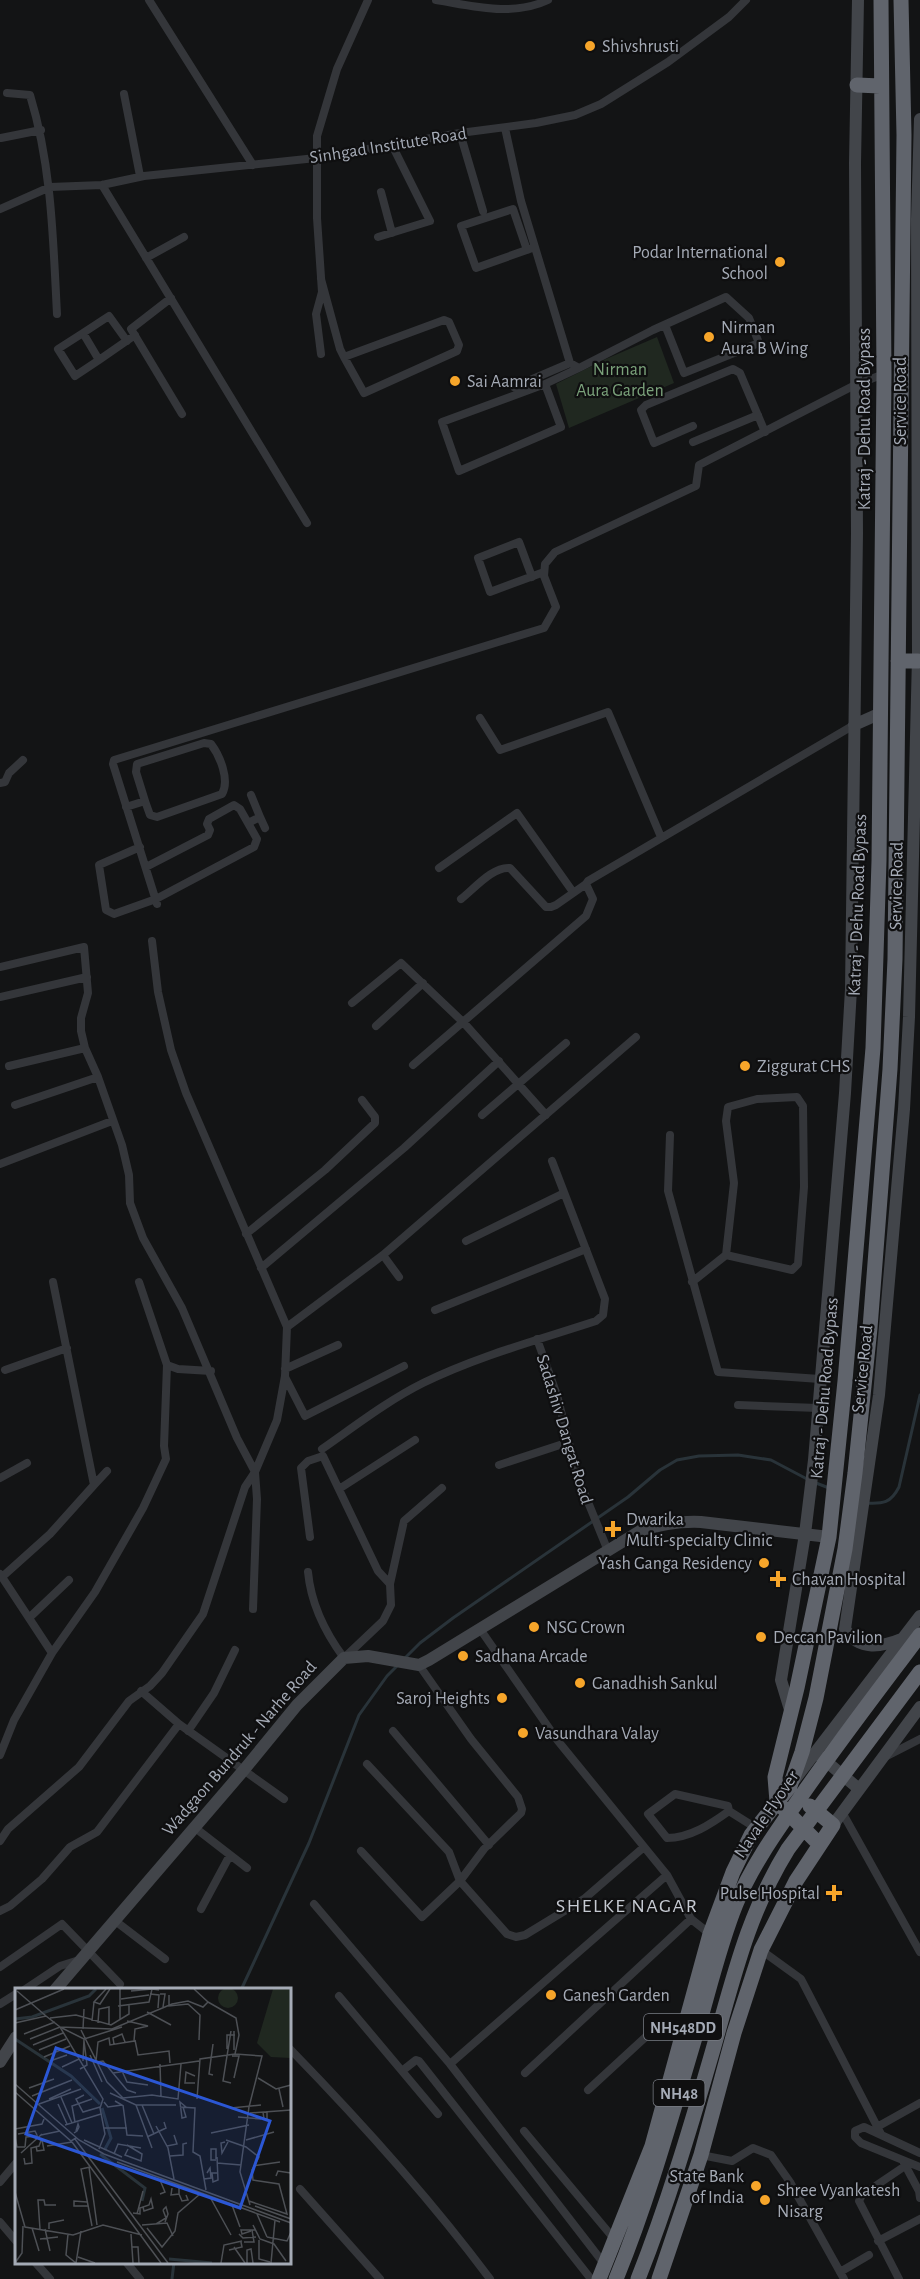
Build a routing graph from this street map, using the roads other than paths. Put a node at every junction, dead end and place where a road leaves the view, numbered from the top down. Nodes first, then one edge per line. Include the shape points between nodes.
1 (149, 0) edge
2 (368, 0) edge
3 (436, 0) edge
4 (548, 0) edge
5 (746, 0) edge
6 (858, 0) edge
7 (881, 0) edge
8 (901, 0) edge
9 (479, 4) edge
10 (857, 85) junction
11 (880, 86) junction
12 (7, 93) dead end
13 (124, 94) dead end
14 (920, 119) edge
15 (505, 128) junction
16 (41, 130) junction
17 (460, 133) junction
18 (1, 138) edge
19 (392, 145) junction
20 (316, 158) junction
21 (254, 165) junction
22 (140, 176) junction
23 (102, 185) junction
24 (50, 187) junction
25 (381, 192) dead end
26 (0, 209) edge
27 (483, 211) dead end
28 (392, 233) junction
29 (184, 237) dead end
30 (378, 237) dead end
31 (531, 249) junction
32 (146, 258) junction
33 (321, 279) junction
34 (171, 298) junction
35 (919, 313) edge
36 (57, 314) dead end
37 (665, 325) junction
38 (83, 333) junction
39 (135, 335) junction
40 (127, 341) junction
41 (321, 354) dead end
42 (344, 357) junction
43 (99, 360) junction
44 (570, 363) junction
45 (579, 368) junction
46 (884, 374) junction
47 (545, 384) junction
48 (855, 386) junction
49 (514, 387) dead end
50 (182, 414) dead end
51 (758, 415) junction
52 (693, 426) dead end
53 (919, 427) edge
54 (765, 432) junction
55 (693, 442) dead end
56 (306, 523) dead end
57 (544, 572) junction
58 (532, 577) junction
59 (919, 633) edge
60 (919, 657) edge
61 (898, 661) junction
62 (881, 713) junction
63 (480, 718) dead end
64 (854, 724) junction
65 (918, 727) edge
66 (23, 760) dead end
67 (0, 783) edge
68 (251, 795) dead end
69 (145, 801) junction
70 (126, 807) junction
71 (260, 816) junction
72 (248, 823) junction
73 (265, 828) dead end
74 (661, 837) junction
75 (917, 845) edge
76 (140, 847) junction
77 (146, 867) junction
78 (439, 868) dead end
79 (586, 884) junction
80 (573, 892) junction
81 (461, 899) dead end
82 (156, 902) junction
83 (152, 941) dead end
84 (0, 967) edge
85 (87, 977) junction
86 (423, 983) junction
87 (0, 997) edge
88 (352, 1004) dead end
89 (464, 1023) junction
90 (376, 1026) dead end
91 (636, 1037) dead end
92 (566, 1043) dead end
93 (85, 1048) junction
94 (499, 1061) junction
95 (413, 1065) dead end
96 (9, 1066) dead end
97 (98, 1077) junction
98 (518, 1083) junction
99 (362, 1100) dead end
100 (15, 1106) dead end
101 (482, 1115) dead end
102 (546, 1115) junction
103 (112, 1121) junction
104 (670, 1135) dead end
105 (552, 1161) dead end
106 (0, 1164) edge
107 (564, 1193) junction
108 (246, 1234) junction
109 (466, 1241) dead end
110 (586, 1249) junction
111 (383, 1255) junction
112 (726, 1255) junction
113 (261, 1268) junction
114 (399, 1277) dead end
115 (53, 1282) dead end
116 (139, 1282) dead end
117 (692, 1282) junction
118 (435, 1310) dead end
119 (287, 1327) junction
120 (537, 1339) junction
121 (338, 1345) dead end
122 (67, 1348) junction
123 (166, 1365) junction
124 (404, 1366) dead end
125 (5, 1370) dead end
126 (211, 1371) junction
127 (285, 1372) junction
128 (820, 1379) junction
129 (738, 1405) dead end
130 (818, 1408) junction
131 (415, 1440) dead end
132 (569, 1442) junction
133 (322, 1449) dead end
134 (27, 1463) dead end
135 (499, 1465) dead end
136 (107, 1471) dead end
137 (255, 1472) junction
138 (861, 1473) junction
139 (0, 1479) edge
140 (94, 1485) junction
141 (442, 1488) dead end
142 (339, 1489) junction
143 (805, 1534) junction
144 (829, 1537) junction
145 (310, 1538) dead end
146 (850, 1550) junction
147 (608, 1551) junction
148 (308, 1572) dead end
149 (1, 1575) edge
150 (69, 1580) dead end
151 (390, 1584) junction
152 (253, 1609) dead end
153 (920, 1616) edge
154 (30, 1617) junction
155 (480, 1629) junction
156 (920, 1635) edge
157 (904, 1638) junction
158 (235, 1650) dead end
159 (52, 1653) junction
160 (344, 1658) junction
161 (415, 1664) junction
162 (920, 1672) edge
163 (141, 1691) junction
164 (920, 1707) edge
165 (791, 1713) junction
166 (179, 1724) junction
167 (188, 1731) junction
168 (393, 1731) dead end
169 (920, 1739) edge
170 (816, 1753) junction
171 (0, 1755) edge
172 (882, 1759) junction
173 (368, 1764) dead end
174 (243, 1771) junction
175 (790, 1786) junction
176 (859, 1789) junction
177 (284, 1799) dead end
178 (777, 1803) junction
179 (729, 1811) junction
180 (842, 1812) junction
181 (759, 1824) junction
182 (833, 1825) junction
183 (194, 1827) junction
184 (1, 1837) edge
185 (819, 1844) junction
186 (489, 1845) junction
187 (644, 1847) junction
188 (361, 1851) dead end
189 (230, 1855) junction
190 (807, 1863) junction
191 (247, 1868) dead end
192 (667, 1875) junction
193 (460, 1881) junction
194 (314, 1904) dead end
195 (201, 1910) dead end
196 (0, 1911) edge
197 (691, 1919) junction
198 (114, 1920) junction
199 (710, 1934) junction
200 (761, 1950) junction
201 (920, 1952) edge
202 (85, 1955) junction
203 (165, 1959) dead end
204 (0, 1967) edge
205 (120, 1984) dead end
206 (26, 1988) edge
207 (57, 1988) edge
208 (15, 1995) edge
209 (339, 1996) dead end
210 (0, 2004) edge
211 (684, 2027) junction
212 (15, 2039) edge
213 (291, 2050) edge
214 (0, 2062) edge
215 (450, 2064) junction
216 (402, 2071) junction
217 (525, 2073) dead end
218 (588, 2090) dead end
219 (920, 2103) edge
220 (920, 2109) edge
221 (905, 2112) junction
222 (438, 2114) dead end
223 (879, 2130) junction
224 (524, 2131) dead end
225 (896, 2143) junction
226 (920, 2153) edge
227 (700, 2155) junction
228 (904, 2163) junction
229 (15, 2164) edge
230 (920, 2167) edge
231 (0, 2182) edge
232 (300, 2189) dead end
233 (920, 2198) edge
234 (920, 2219) edge
235 (0, 2222) edge
236 (15, 2240) edge
237 (615, 2240) junction
238 (878, 2241) junction
239 (869, 2255) dead end
240 (38, 2264) edge
241 (128, 2264) edge
242 (602, 2272) edge
243 (842, 2275) edge
244 (50, 2279) edge
245 (140, 2279) edge
246 (380, 2279) edge
247 (490, 2279) edge
248 (591, 2279) edge
249 (616, 2279) edge
250 (638, 2279) edge
251 (658, 2279) edge
252 (899, 2279) edge

1 - 21 street
2 - 20 street via 337,69 317,136
3 - 9 street
4 - 9 street via 526,8
5 - 15 street, Sinhgad Institute Road via 668,62 601,104 575,115
6 - 10 street
7 - 11 highway, Katraj - Dehu Road Bypass
8 - 61 highway, Katraj - Dehu Road Bypass / NH548DD via 904,135
10 - 11 highway
10 - 48 street
11 - 46 highway, Katraj - Dehu Road Bypass
12 - 16 street via 30,95
13 - 22 street
14 - 35 street, Service Road
15 - 17 street, Sinhgad Institute Road
15 - 31 street
16 - 18 street
16 - 24 street
17 - 19 street, Sinhgad Institute Road
17 - 27 street
19 - 20 street, Sinhgad Institute Road
19 - 28 street via 430,221
20 - 21 street, Sinhgad Institute Road
20 - 33 street
21 - 22 street, Sinhgad Institute Road
22 - 23 street, Sinhgad Institute Road
23 - 24 street, Sinhgad Institute Road
23 - 32 street
24 - 26 street, Sinhgad Institute Road
24 - 36 street
25 - 28 street
28 - 30 street
29 - 32 street
31 - 31 street via 476,268 461,225 513,209
31 - 44 street
32 - 34 street
33 - 41 street via 316,314
33 - 42 street
34 - 39 street via 131,329
34 - 56 street
35 - 53 street, Service Road
37 - 37 street via 726,297 749,318 759,343 684,373
37 - 45 street
38 - 40 street via 109,316
38 - 43 street
38 - 43 street via 58,349 75,376
39 - 40 street
39 - 50 street
40 - 43 street
42 - 42 street via 444,320 449,322 459,345 456,351 364,393
44 - 45 street
44 - 49 street
45 - 47 street
46 - 48 street
46 - 62 highway, Katraj - Dehu Road Bypass
47 - 47 street via 561,427 459,471 442,422
48 - 54 street
48 - 64 street
51 - 52 street via 740,374 733,369 641,410 654,443
51 - 54 street
51 - 55 street
53 - 59 street, Service Road
54 - 57 street via 699,465 696,486 555,552
57 - 58 street
57 - 70 street via 556,607 544,628 116,759 113,764
58 - 58 street via 490,592 478,558 519,542
59 - 60 street, Service Road
60 - 61 highway
60 - 65 street, Service Road
61 - 138 highway, Katraj - Dehu Road Bypass / NH548DD via 890,1069
62 - 64 street
62 - 144 highway, Katraj - Dehu Road Bypass via 873,1048
63 - 74 street via 500,750 608,712
64 - 74 street
64 - 128 street via 851,989
65 - 75 street, Service Road
66 - 67 street
68 - 71 street
69 - 69 street via 150,815 157,817 222,794 225,776 211,744 137,764
69 - 70 street
70 - 76 street
71 - 72 street
71 - 73 street
72 - 77 street via 234,805 209,819 208,835
72 - 82 street via 257,839 254,848
74 - 79 street
75 - 138 street, Service Road via 904,1109 879,1395
76 - 77 street
76 - 82 street via 99,865 105,910 114,914
77 - 82 street
78 - 80 street via 517,813
79 - 80 street
79 - 89 street via 593,899 586,916
80 - 81 street via 556,905 546,907 510,868 504,868
83 - 108 street via 171,1050
84 - 85 street via 84,947
85 - 87 street
85 - 93 street via 88,993 81,1018
86 - 88 street via 402,963
86 - 89 street
86 - 90 street
89 - 94 street
89 - 95 street
91 - 102 street
92 - 98 street
93 - 96 street
93 - 97 street
94 - 98 street
94 - 113 street via 404,1148
97 - 100 street
97 - 103 street
98 - 101 street
98 - 102 street
99 - 108 street via 375,1123 325,1170
102 - 111 street
103 - 106 street
103 - 126 street via 129,1175 130,1203 143,1238
104 - 117 street via 668,1191
105 - 107 street
107 - 109 street
107 - 110 street
108 - 113 street
110 - 118 street
110 - 120 street via 605,1299 603,1315 596,1321
111 - 114 street
111 - 119 street
112 - 112 street via 792,1270 798,1264 804,1187 803,1106 797,1097 728,1107 726,1120 734,1183
112 - 117 street
113 - 119 street
115 - 122 street
116 - 123 street
117 - 128 street via 718,1372
119 - 127 street
120 - 132 street, Sadashiv Dangat Road via 558,1395
120 - 133 street via 422,1383
121 - 127 street
122 - 125 street
122 - 140 street
123 - 126 street
123 - 159 street via 166,1459 143,1508 94,1592
124 - 127 street via 305,1416
126 - 137 street
127 - 137 street via 277,1420
128 - 130 street
129 - 130 street
130 - 143 street
131 - 142 street
132 - 135 street
132 - 147 street, Sadashiv Dangat Road via 577,1475
134 - 139 street
136 - 140 street
137 - 152 street
137 - 163 street via 245,1487 203,1614 162,1673
138 - 146 highway, Katraj - Dehu Road Bypass / NH548DD
140 - 149 street via 50,1534
141 - 151 street via 404,1521
142 - 145 street via 323,1456 301,1468
142 - 151 street via 378,1571
143 - 144 street
143 - 147 street via 681,1522 660,1524
143 - 165 street via 781,1680
144 - 165 highway, Katraj - Dehu Road Bypass
146 - 157 street via 845,1629 865,1646 886,1645
146 - 175 highway, Katraj - Dehu Road Bypass / NH548DD via 816,1698
147 - 155 street
148 - 160 street via 314,1604
149 - 154 street
150 - 154 street
151 - 160 street via 391,1605 382,1622
153 - 157 street
154 - 159 street
155 - 161 street via 435,1657
155 - 187 street via 558,1741
156 - 249 highway, Navale Flyover / NH48 via 840,1741 753,1868 723,1942 675,2105
157 - 170 street
158 - 167 street via 214,1693
159 - 171 street via 14,1720
160 - 161 street, Wadgaon Bundruk - Narhe Road via 368,1656
160 - 174 street, Wadgaon Bundruk - Narhe Road via 297,1706
161 - 186 street via 518,1797 522,1809 516,1819
162 - 250 highway, NH48 via 770,1878 741,1949 695,2111
163 - 166 street
163 - 184 street via 79,1767
164 - 172 street
165 - 178 highway, Katraj - Dehu Road Bypass via 775,1778
166 - 167 street
166 - 196 street via 97,1832 69,1847 42,1879
167 - 174 street
168 - 186 street
169 - 172 street
170 - 175 street
170 - 176 street
172 - 176 street
173 - 193 street via 450,1852
174 - 177 street
174 - 183 street, Wadgaon Bundruk - Narhe Road
175 - 178 highway, Katraj - Dehu Road Bypass / NH548DD
175 - 182 highway
176 - 180 street
178 - 181 highway, Katraj - Dehu Road Bypass / NH548DD
178 - 185 highway
179 - 179 street via 709,1825 677,1838 667,1838 648,1814 675,1794 728,1806
179 - 181 street
180 - 182 street
180 - 201 street
181 - 190 highway
181 - 199 highway, Katraj - Dehu Road Bypass / NH548DD via 733,1872
182 - 185 highway, NH548DD
183 - 189 street
183 - 198 street, Wadgaon Bundruk - Narhe Road
185 - 190 highway, NH548DD
186 - 193 street
187 - 192 street
187 - 193 street via 584,1899 516,1937 507,1934
188 - 193 street via 422,1917
189 - 191 street
189 - 195 street
190 - 200 highway, NH548DD
192 - 197 street
192 - 215 street
194 - 215 street
197 - 199 street
197 - 217 street
198 - 202 street, Wadgaon Bundruk - Narhe Road
198 - 203 street
199 - 211 highway, Katraj - Dehu Road Bypass / NH548DD
200 - 223 street via 801,1979
200 - 227 highway, NH548DD
202 - 204 street via 62,1924
202 - 205 street
202 - 206 street
202 - 207 street, Wadgaon Bundruk - Narhe Road
208 - 210 street
209 - 216 street
211 - 218 street via 651,2032
211 - 237 highway, Katraj - Dehu Road Bypass / NH548DD via 652,2146
212 - 214 street
213 - 247 street via 397,2163
215 - 242 street
216 - 222 street
216 - 248 street via 419,2061
219 - 221 street
220 - 221 street
221 - 223 street
223 - 225 street
223 - 228 street via 860,2127 855,2134 861,2143
224 - 237 street
225 - 226 street
225 - 228 street
227 - 243 street via 732,2161 753,2148 771,2155
227 - 251 highway, NH548DD
228 - 230 street
228 - 233 street
228 - 238 street via 859,2201
229 - 231 street
232 - 246 street
234 - 238 street
235 - 236 street
237 - 242 highway, Katraj - Dehu Road Bypass / NH548DD
238 - 252 street
239 - 243 street
240 - 244 street
241 - 245 street

